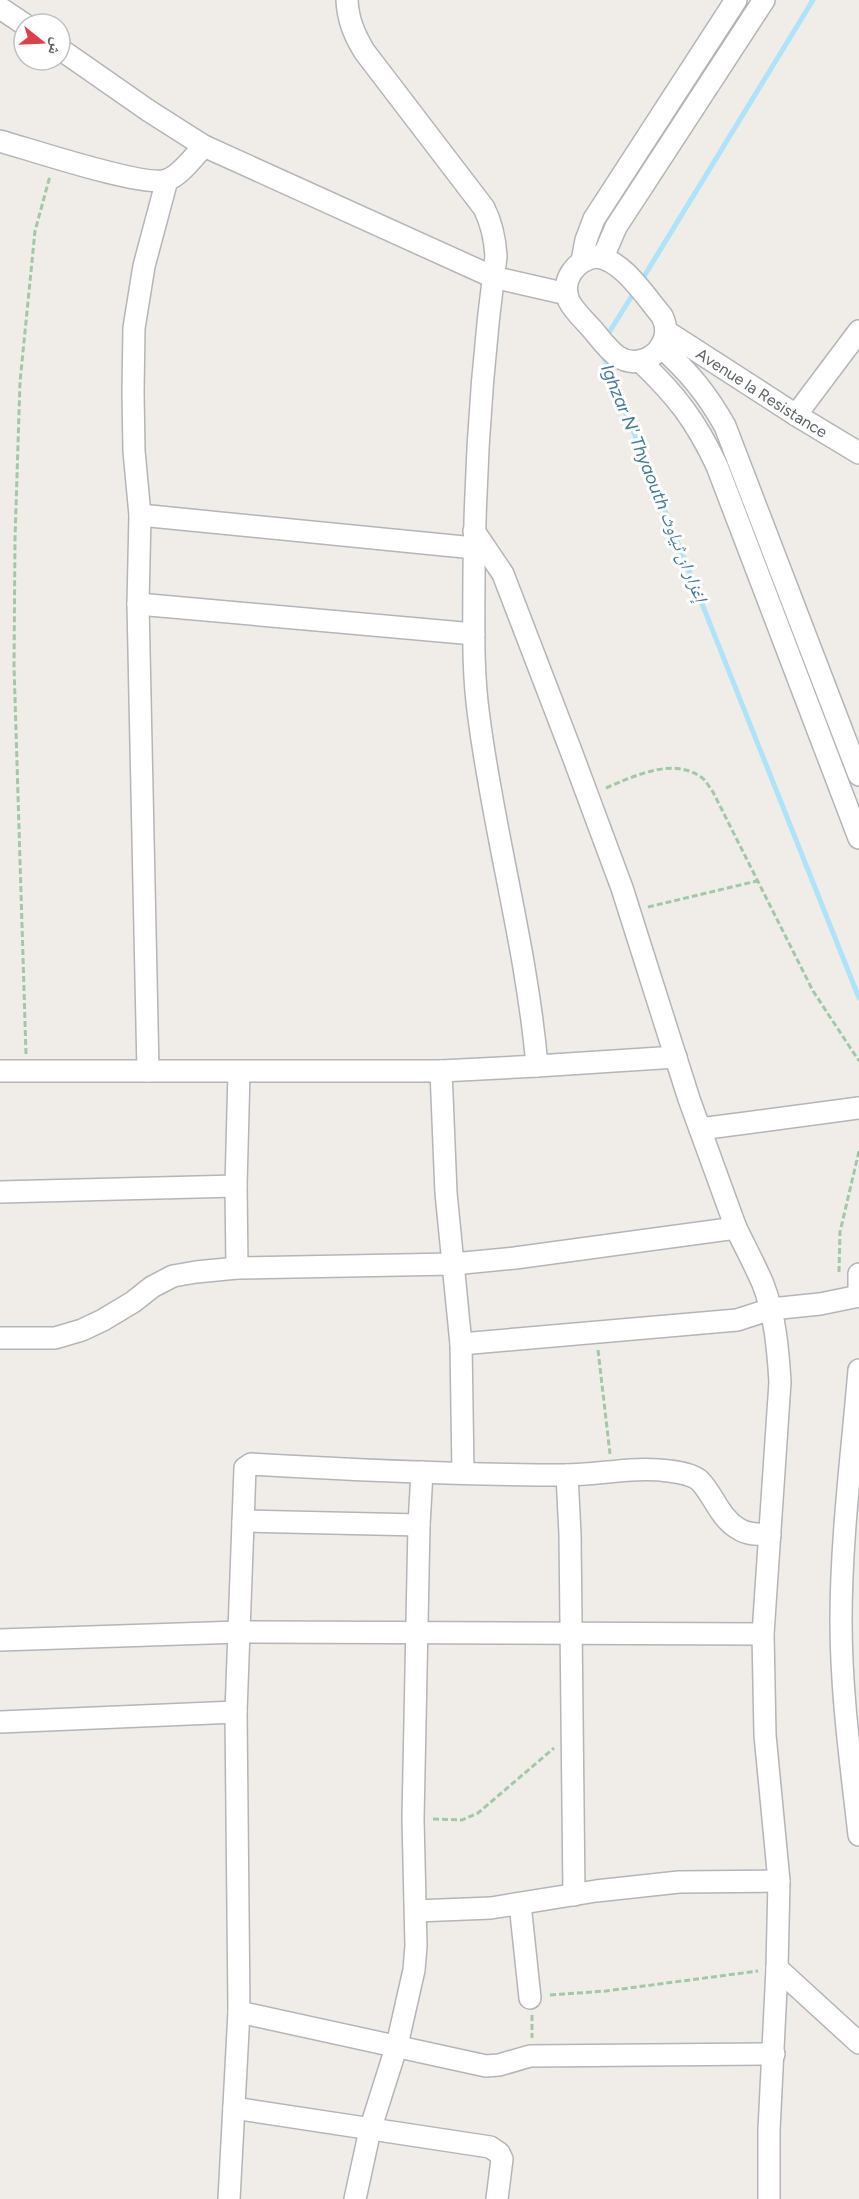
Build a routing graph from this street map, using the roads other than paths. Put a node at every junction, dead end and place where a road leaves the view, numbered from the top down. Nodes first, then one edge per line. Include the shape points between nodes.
1 (347, 0) edge
2 (736, 0) edge
3 (764, 0) edge
4 (72, 57) edge
5 (0, 141) edge
6 (204, 146) junction
7 (167, 180) junction
8 (582, 261) junction
9 (610, 261) junction
10 (493, 277) junction
11 (571, 301) junction
12 (663, 331) junction
13 (859, 331) edge
14 (640, 361) junction
15 (796, 416) junction
16 (859, 453) edge
17 (140, 514) junction
18 (474, 539) junction
19 (138, 604) junction
20 (474, 634) junction
21 (859, 775) edge
22 (859, 838) edge
23 (676, 1057) junction
24 (537, 1066) junction
25 (0, 1071) edge
26 (148, 1071) junction
27 (441, 1071) junction
28 (239, 1072) junction
29 (859, 1108) edge
30 (700, 1128) junction
31 (236, 1186) junction
32 (0, 1192) edge
33 (736, 1228) junction
34 (453, 1264) junction
35 (237, 1268) junction
36 (859, 1274) edge
37 (852, 1296) edge
38 (771, 1309) junction
39 (0, 1338) edge
40 (461, 1344) junction
41 (859, 1370) edge
42 (422, 1472) junction
43 (464, 1473) junction
44 (567, 1475) junction
45 (243, 1521) junction
46 (419, 1525) junction
47 (770, 1535) junction
48 (239, 1632) junction
49 (417, 1632) junction
50 (571, 1632) junction
51 (763, 1634) junction
52 (0, 1640) edge
53 (236, 1712) junction
54 (0, 1722) edge
55 (859, 1835) edge
56 (779, 1881) junction
57 (574, 1895) junction
58 (520, 1904) junction
59 (416, 1911) junction
60 (777, 1968) junction
61 (530, 1998) road end
62 (239, 2012) junction
63 (859, 2043) edge
64 (397, 2045) junction
65 (774, 2055) junction
66 (234, 2108) junction
67 (370, 2130) junction
68 (229, 2199) edge
69 (355, 2199) edge
70 (498, 2199) edge
71 (770, 2199) edge

1 - 10 street via 352,30 364,51 484,208 495,243
2 - 8 street via 594,219
3 - 9 street via 616,227
4 - 6 street
5 - 7 street via 125,176
6 - 7 street
6 - 10 street
7 - 17 street via 144,266 134,328 134,451
8 - 9 street
8 - 11 street via 568,279
9 - 12 street
10 - 11 street
10 - 18 street via 478,428
11 - 14 street via 614,356
12 - 14 street via 648,358
12 - 15 street, Avenue la Resistance
12 - 21 street via 725,426
13 - 15 street
14 - 22 street via 685,409 717,466
15 - 16 street, Avenue la Resistance
17 - 18 street
17 - 19 street
18 - 20 street
18 - 23 street via 504,574 630,911
19 - 20 street
19 - 26 street
20 - 24 street via 478,717 529,999
23 - 24 street
23 - 30 street
24 - 27 street
25 - 26 street
26 - 28 street
27 - 28 street
27 - 34 street
28 - 31 street
29 - 30 street
30 - 33 street
31 - 32 street
31 - 35 street
33 - 34 street
33 - 38 street
34 - 35 street
34 - 40 street
35 - 39 street via 173,1276 103,1320 55,1338
36 - 37 street
37 - 38 street
38 - 40 street via 736,1320
38 - 47 street via 780,1382
40 - 43 street
41 - 55 street via 841,1621 845,1709
42 - 43 street
42 - 45 street via 251,1464 244,1475
42 - 46 street
43 - 44 street
44 - 47 street via 660,1470 690,1475 738,1529
44 - 50 street
45 - 46 street
45 - 48 street
46 - 49 street
47 - 51 street
48 - 49 street
48 - 52 street
48 - 53 street
49 - 50 street
49 - 59 street via 413,1819
50 - 51 street
50 - 57 street
51 - 56 street via 765,1735
53 - 54 street
53 - 62 street
56 - 57 street via 679,1882
56 - 60 street
57 - 58 street
58 - 59 street
58 - 61 street
59 - 64 street via 414,1970
60 - 63 street
60 - 65 street
62 - 64 street
62 - 66 street
64 - 65 street via 486,2066 530,2056
64 - 67 street
65 - 71 street
66 - 67 street
66 - 68 street
67 - 69 street
67 - 70 street via 496,2150 502,2159

